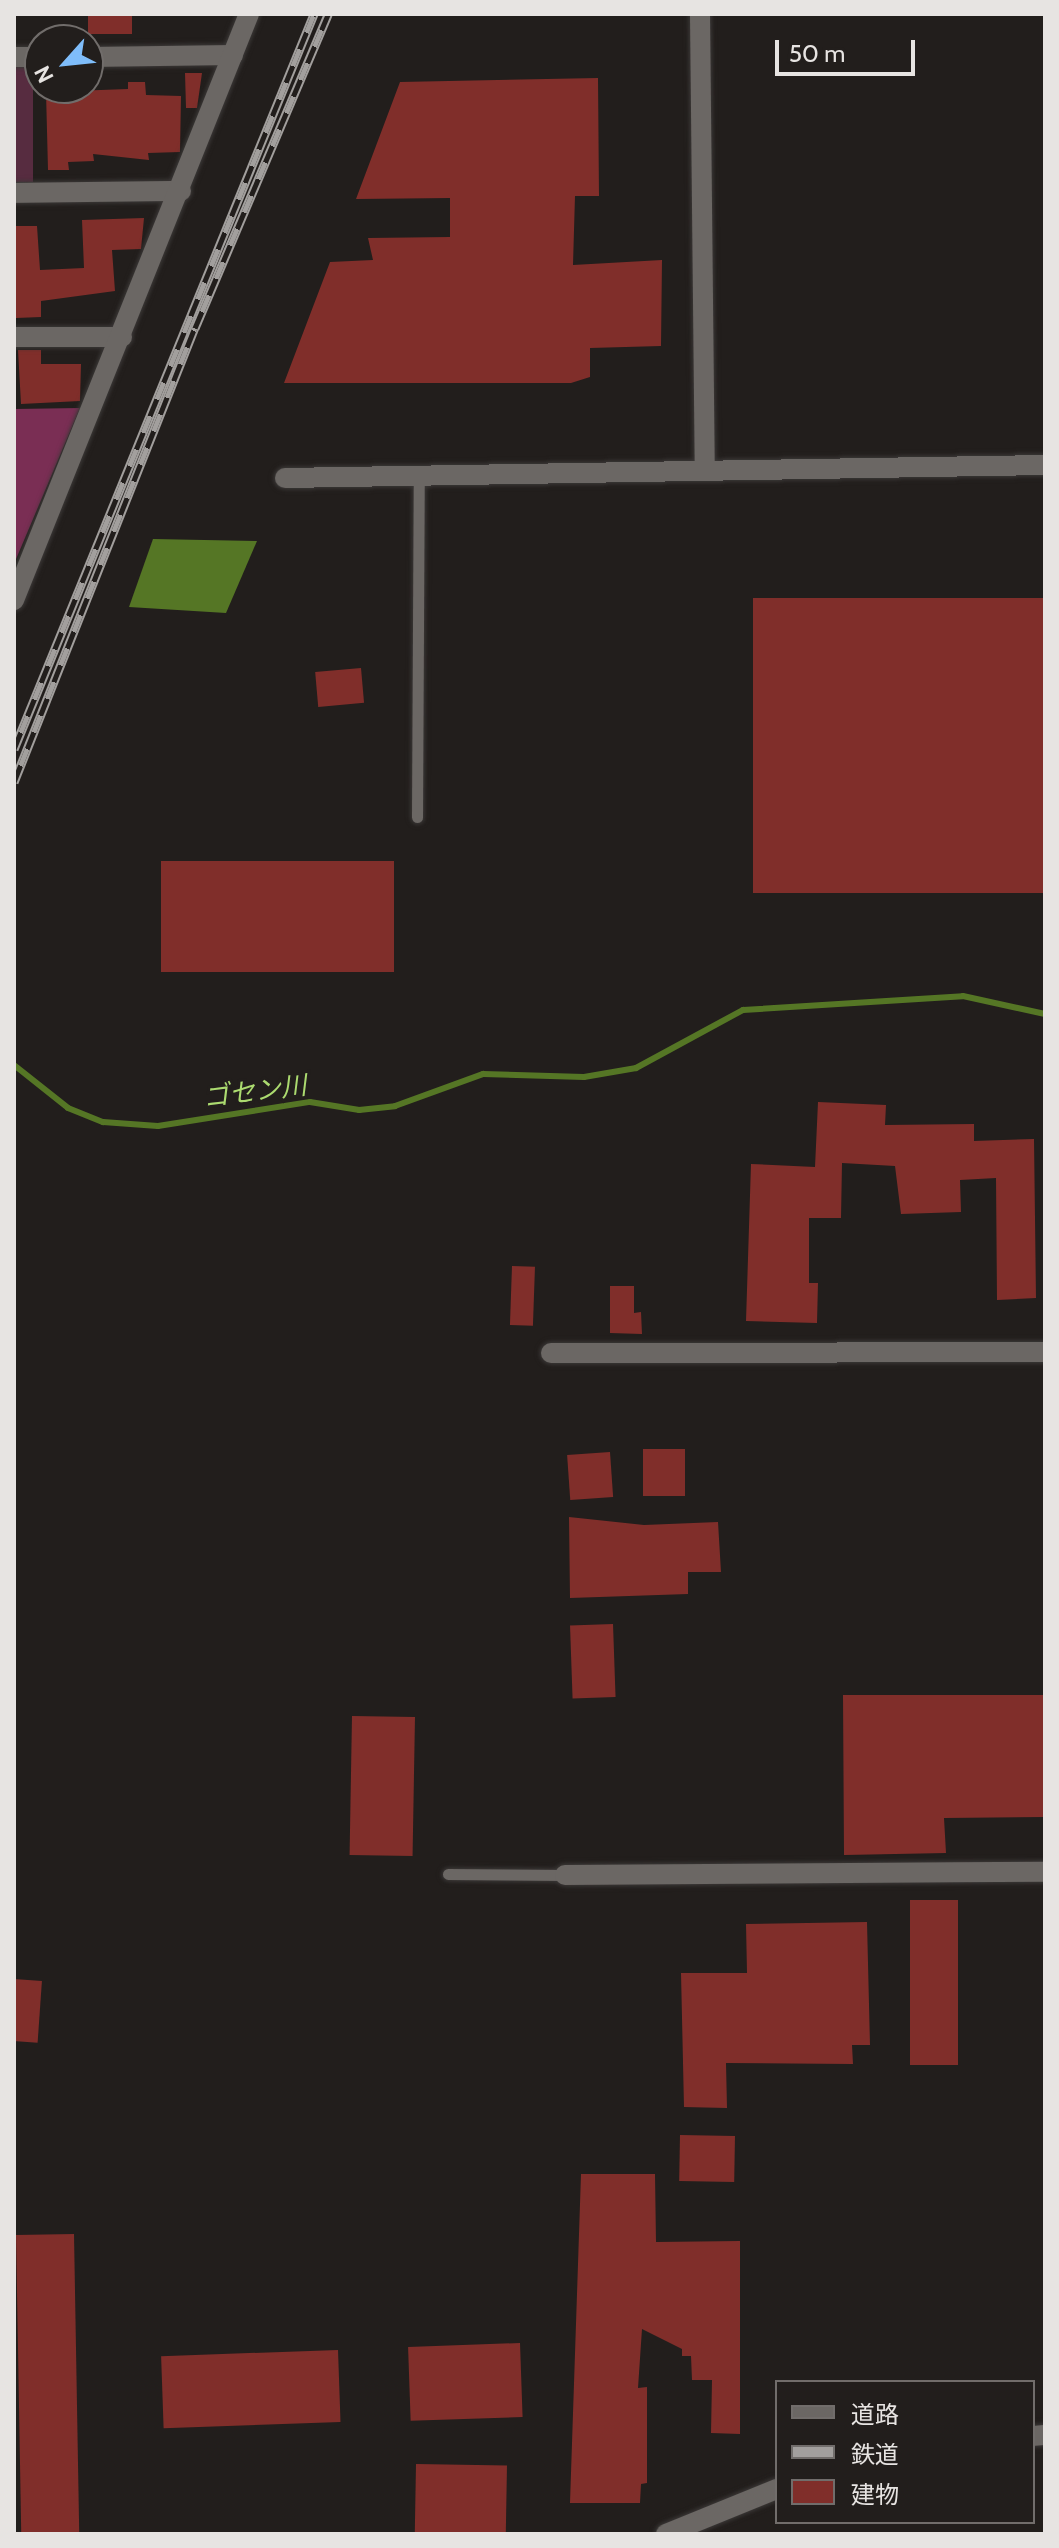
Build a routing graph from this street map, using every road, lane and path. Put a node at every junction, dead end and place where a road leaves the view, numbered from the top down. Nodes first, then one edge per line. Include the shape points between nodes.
1 (249, 14) edge
2 (700, 14) edge
3 (233, 55) junction
4 (104, 57) edge
5 (181, 191) junction
6 (14, 193) edge
7 (14, 337) edge
8 (122, 337) junction
9 (1045, 465) edge
10 (705, 471) junction
11 (419, 476) junction
12 (285, 478) dead end
13 (14, 600) edge
14 (417, 817) dead end
15 (1045, 1352) edge
16 (551, 1353) dead end
17 (1045, 1872) edge
18 (448, 1874) dead end
19 (565, 1875) joint
20 (775, 2490) edge
21 (666, 2534) edge

1 - 3 street
2 - 10 street
3 - 4 street
3 - 5 street
5 - 6 street
5 - 8 street
7 - 8 street
8 - 13 street
9 - 10 street
10 - 11 street
11 - 12 street
11 - 14 lane
15 - 16 street
17 - 19 street
18 - 19 lane
20 - 21 street

